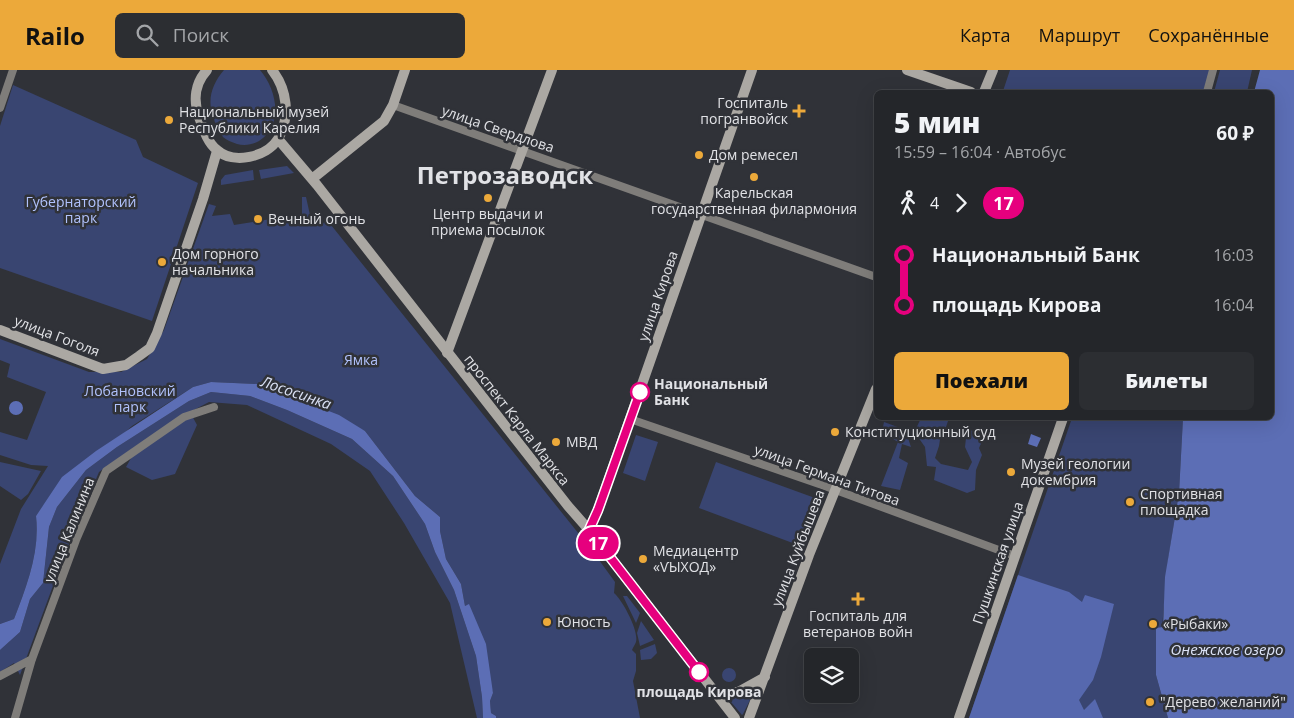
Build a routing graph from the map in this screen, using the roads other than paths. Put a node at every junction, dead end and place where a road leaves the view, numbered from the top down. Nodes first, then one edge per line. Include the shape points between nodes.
1 (13, 70) edge
2 (207, 70) edge
3 (272, 70) edge
4 (405, 70) edge
5 (552, 70) edge
6 (752, 70) edge
7 (907, 70) edge
8 (993, 70) edge
9 (1213, 70) edge
10 (4, 84) edge
11 (965, 90) edge
12 (985, 90) edge
13 (1208, 90) edge
14 (393, 105) junction
15 (0, 108) edge
16 (278, 139) junction
17 (521, 150) junction
18 (217, 151) junction
19 (312, 179) junction
20 (701, 214) junction
21 (874, 276) edge
22 (0, 330) edge
23 (447, 353) junction
24 (874, 394) edge
25 (214, 407) dead end
26 (630, 419) junction
27 (1062, 420) edge
28 (835, 490) junction
29 (589, 530) junction
30 (1016, 556) junction
31 (32, 659) junction
32 (0, 676) edge
33 (765, 678) junction
34 (716, 694) junction
35 (15, 718) edge
36 (734, 718) edge
37 (749, 718) edge
38 (959, 718) edge

1 - 10 street
2 - 18 main road via 195,98 201,124
3 - 16 main road via 282,87 286,104
4 - 14 main road
5 - 17 main road
6 - 20 main road, улица Кирова
7 - 11 main road
8 - 12 main road
9 - 13 street
10 - 15 street
14 - 17 street, улица Свердлова
14 - 19 main road via 384,121
16 - 18 main road via 250,157 233,158
16 - 19 main road, проспект Карла Маркса
17 - 20 street, улица Свердлова
17 - 23 main road
18 - 22 main road, улица Гоголя via 203,200 150,348 126,365 103,369
19 - 23 main road, проспект Карла Маркса
20 - 21 street, улица Свердлова
20 - 26 main road, улица Кирова
23 - 29 main road, проспект Карла Маркса
24 - 28 main road, улица Куйбышева
25 - 31 street, улица Калинина via 184,417 106,471 76,540
26 - 28 street, улица Германа Титова
26 - 29 main road, улица Кирова
27 - 30 main road, Пушкинская улица
28 - 30 street, улица Германа Титова
28 - 33 main road, улица Куйбышева
29 - 34 main road, проспект Карла Маркса
30 - 38 main road, Пушкинская улица
31 - 32 street
31 - 35 street, улица Калинина
33 - 34 main road via 738,692
33 - 37 main road, улица Куйбышева
34 - 36 main road, проспект Карла Маркса

